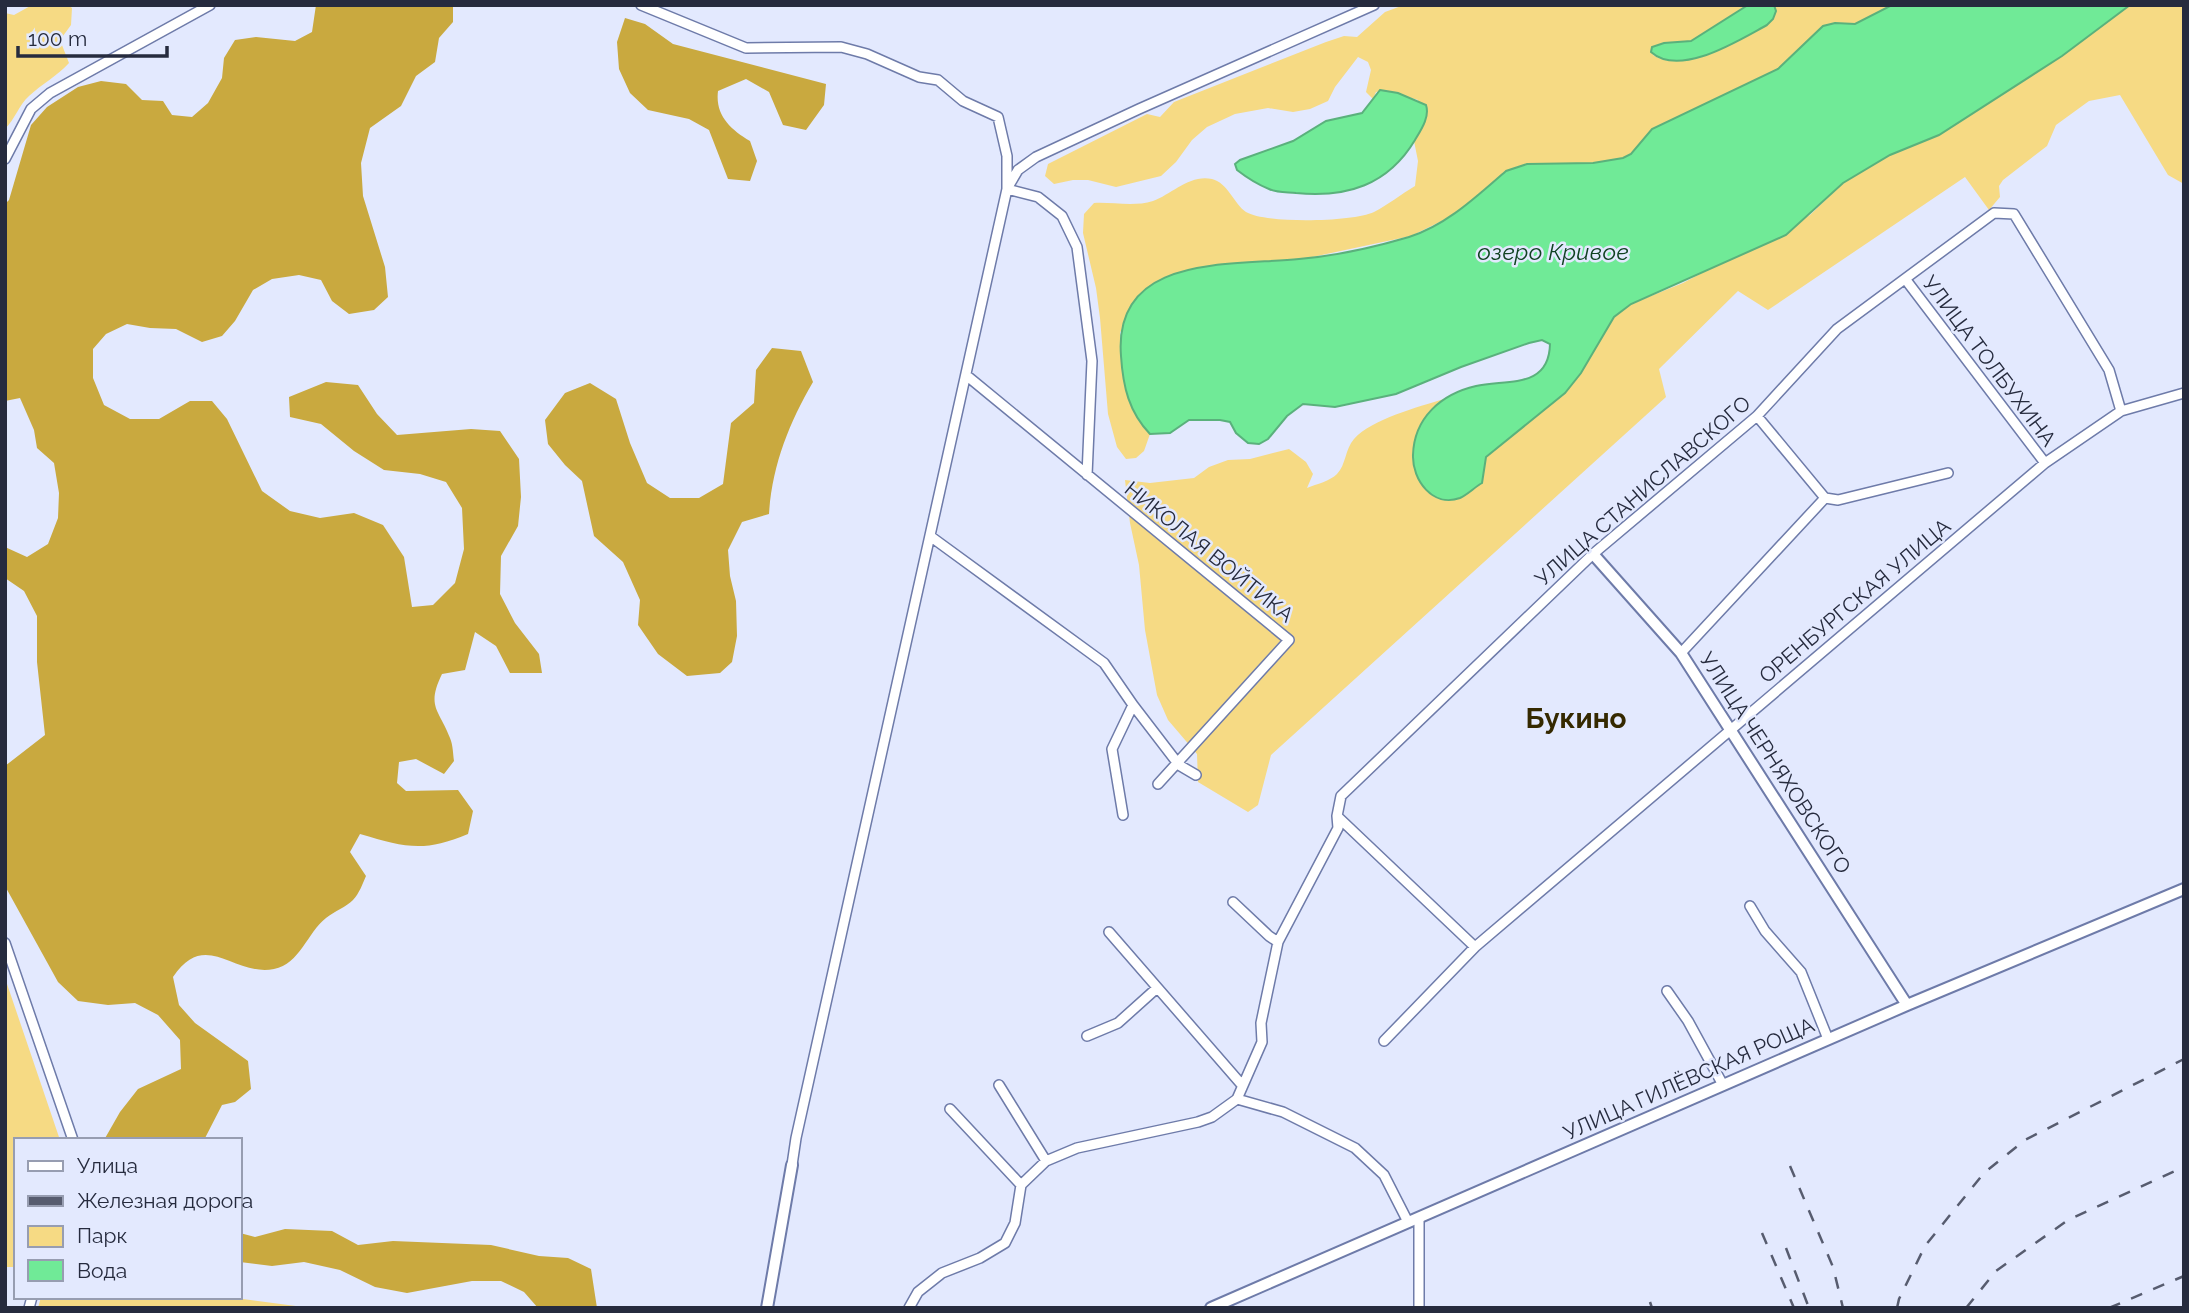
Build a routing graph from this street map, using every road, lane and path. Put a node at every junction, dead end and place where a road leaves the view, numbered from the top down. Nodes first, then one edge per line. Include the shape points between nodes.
1 (210, 5) edge
2 (641, 5) edge
3 (1374, 5) edge
4 (5, 159) edge
5 (1007, 189) junction
6 (1906, 281) junction
7 (966, 375) junction
8 (2184, 393) edge
9 (2121, 411) junction
10 (1757, 416) junction
11 (2045, 463) junction
12 (1948, 472) dead end
13 (1087, 475) junction
14 (1825, 498) junction
15 (930, 536) junction
16 (1593, 554) junction
17 (1681, 653) junction
18 (1133, 705) junction
19 (1731, 729) junction
20 (1178, 763) junction
21 (1196, 775) dead end
22 (1158, 784) dead end
23 (1123, 815) dead end
24 (1337, 816) junction
25 (2184, 889) edge
26 (1233, 902) dead end
27 (1750, 906) dead end
28 (1109, 932) dead end
29 (1278, 942) junction
30 (5, 943) edge
31 (1475, 947) junction
32 (1157, 988) junction
33 (1667, 991) dead end
34 (1908, 1005) junction
35 (1087, 1036) dead end
36 (1828, 1040) junction
37 (1384, 1041) dead end
38 (1242, 1085) junction
39 (1723, 1085) junction
40 (999, 1086) dead end
41 (1237, 1099) junction
42 (950, 1109) dead end
43 (72, 1138) edge
44 (1046, 1161) junction
45 (792, 1164) joint
46 (1021, 1185) junction
47 (1414, 1220) junction
48 (767, 1308) edge
49 (909, 1308) edge
50 (1211, 1308) edge
51 (1419, 1308) edge

1 - 4 street via 50,93 31,109
2 - 5 street via 746,48 841,47 937,80 963,101 998,117 1007,156
3 - 5 street via 1036,157 1018,170
5 - 7 street
5 - 13 street via 1038,197 1062,216 1077,247 1092,361
6 - 9 street, УЛИЦА СТАНИСЛАВСКОГО via 1994,213 2014,214 2109,370
6 - 10 street, УЛИЦА СТАНИСЛАВСКОГО via 1837,330
6 - 11 street, УЛИЦА ТОЛБУХИНА
7 - 13 street
7 - 15 street
8 - 9 street, ОРЕНБУРГСКАЯ УЛИЦА
9 - 11 street, ОРЕНБУРГСКАЯ УЛИЦА
10 - 14 street
10 - 16 street, УЛИЦА СТАНИСЛАВСКОГО
11 - 19 street, ОРЕНБУРГСКАЯ УЛИЦА
12 - 14 street via 1838,500
13 - 20 street, НИКОЛАЯ ВОЙТИКА via 1289,640
14 - 17 street
15 - 18 street via 1104,663
15 - 45 street
16 - 17 street, УЛИЦА ЧЕРНЯХОВСКОГО
16 - 24 street, УЛИЦА СТАНИСЛАВСКОГО via 1341,796
17 - 19 street, УЛИЦА ЧЕРНЯХОВСКОГО
18 - 20 street
18 - 23 street via 1112,749
19 - 31 street, ОРЕНБУРГСКАЯ УЛИЦА
19 - 34 street, УЛИЦА ЧЕРНЯХОВСКОГО
20 - 21 street
20 - 22 street, НИКОЛАЯ ВОЙТИКА
24 - 29 street, УЛИЦА СТАНИСЛАВСКОГО via 1338,828
24 - 31 street
25 - 34 street, УЛИЦА ГИЛЁВСКАЯ РОЩА
26 - 29 street
27 - 36 street via 1801,972
28 - 32 street
29 - 38 street, УЛИЦА СТАНИСЛАВСКОГО via 1261,1023 1262,1042
30 - 43 street
31 - 37 street, ОРЕНБУРГСКАЯ УЛИЦА
32 - 35 street via 1118,1023
32 - 38 street
33 - 39 street
34 - 36 street, УЛИЦА ГИЛЁВСКАЯ РОЩА
36 - 39 street, УЛИЦА ГИЛЁВСКАЯ РОЩА
38 - 41 street, УЛИЦА СТАНИСЛАВСКОГО
39 - 47 street, УЛИЦА ГИЛЁВСКАЯ РОЩА
40 - 44 street
41 - 44 street via 1198,1122 1077,1149
41 - 47 street via 1283,1112 1355,1148 1384,1175
42 - 46 street
44 - 46 street
45 - 48 street
46 - 49 street via 1015,1223 1005,1243 942,1273 918,1292
47 - 50 street, УЛИЦА ГИЛЁВСКАЯ РОЩА
47 - 51 street

